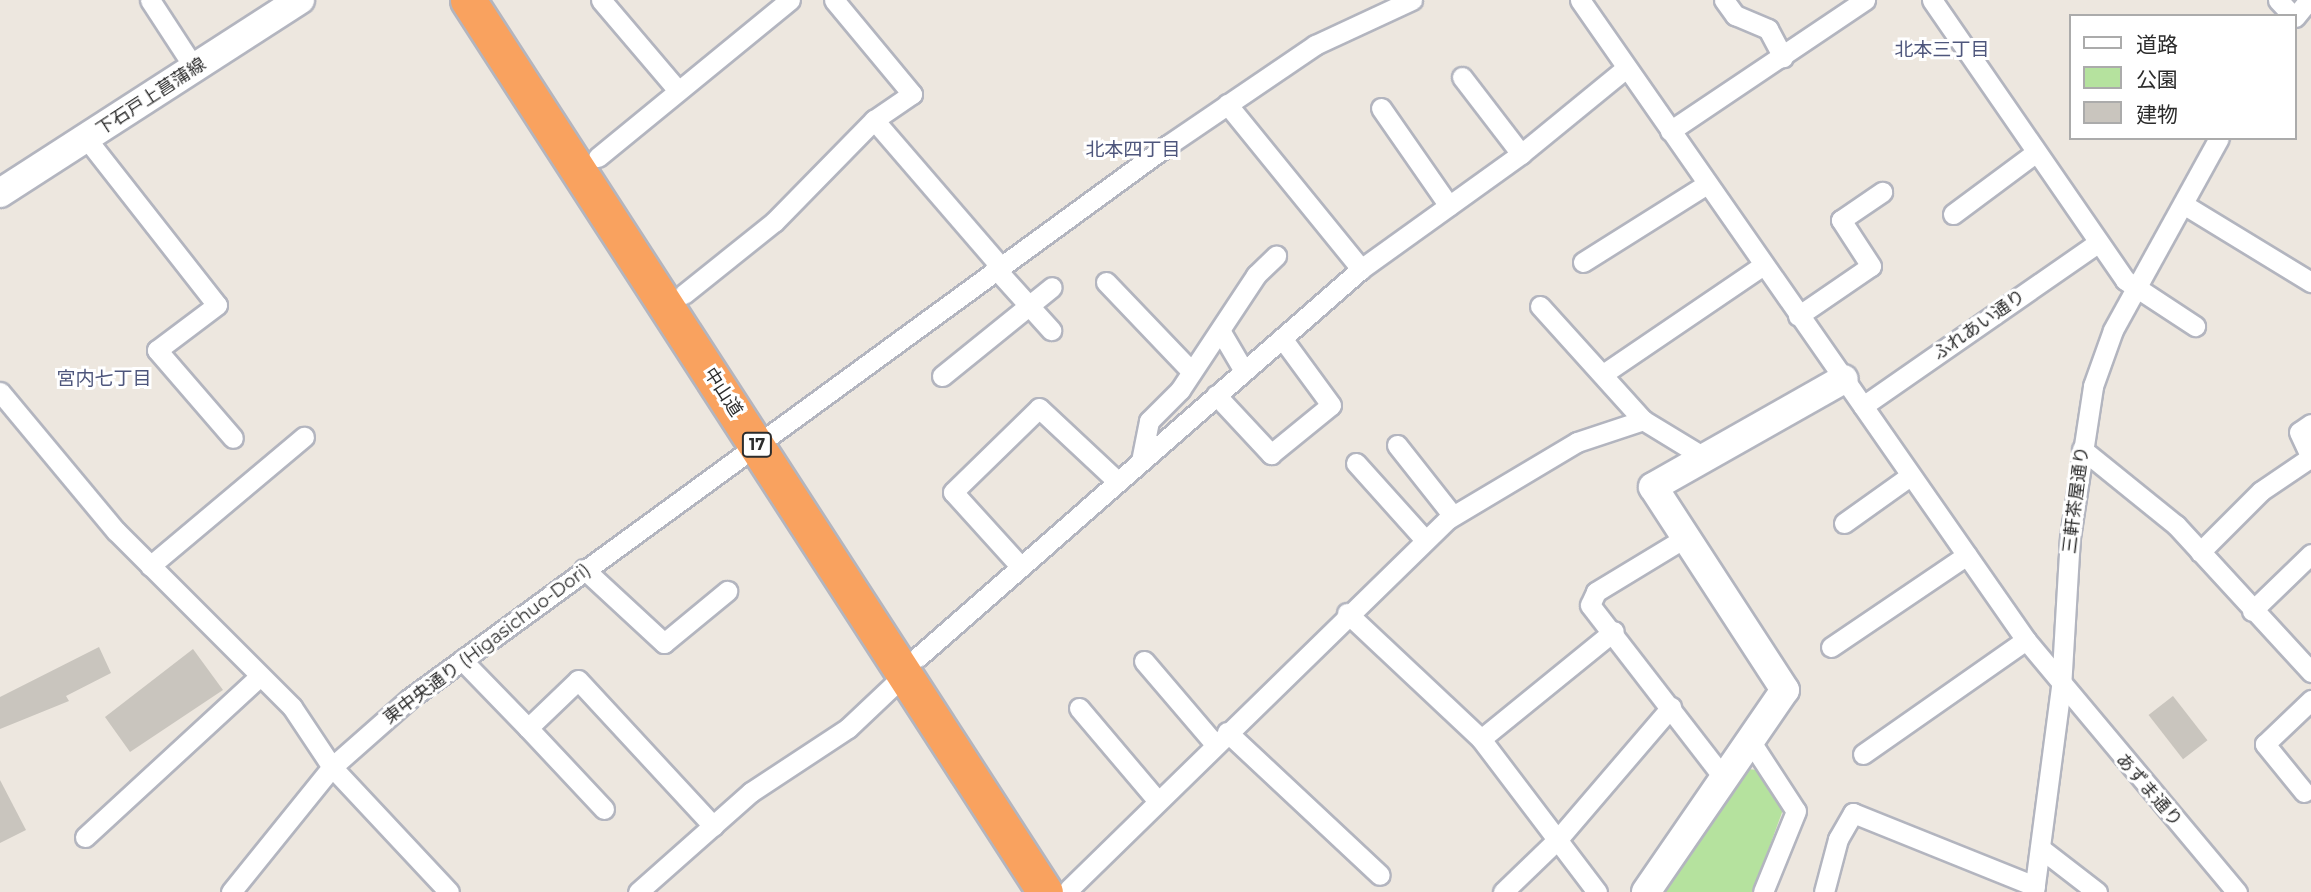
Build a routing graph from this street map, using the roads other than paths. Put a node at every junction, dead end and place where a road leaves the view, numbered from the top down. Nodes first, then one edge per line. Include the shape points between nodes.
1 (150, 0) edge
2 (300, 0) edge
3 (467, 0) edge
4 (496, 0) edge
5 (601, 0) edge
6 (790, 0) edge
7 (834, 0) edge
8 (1412, 0) edge
9 (1580, 0) edge
10 (1724, 0) edge
11 (1865, 0) edge
12 (1932, 0) edge
13 (2278, 0) edge
14 (2309, 0) edge
15 (2292, 14) edge
16 (2296, 14) edge
17 (1783, 57) junction
18 (1626, 68) junction
19 (195, 69) junction
20 (1462, 78) dead end
21 (676, 88) junction
22 (1227, 104) junction
23 (1381, 108) dead end
24 (874, 120) junction
25 (1670, 131) junction
26 (86, 138) junction
27 (2218, 140) edge
28 (2035, 153) junction
29 (1521, 154) junction
30 (598, 157) junction
31 (1707, 184) junction
32 (1882, 192) dead end
33 (0, 193) edge
34 (2183, 204) junction
35 (1449, 206) junction
36 (1953, 214) dead end
37 (2096, 244) junction
38 (1276, 256) dead end
39 (1583, 262) dead end
40 (1762, 266) junction
41 (997, 267) junction
42 (1361, 269) junction
43 (1106, 282) dead end
44 (2311, 282) edge
45 (2137, 285) junction
46 (1052, 287) dead end
47 (684, 294) junction
48 (1028, 306) junction
49 (1540, 306) dead end
50 (1798, 316) junction
51 (2195, 327) dead end
52 (1051, 330) dead end
53 (1221, 332) junction
54 (1282, 338) junction
55 (1244, 371) junction
56 (1192, 372) junction
57 (1606, 372) junction
58 (942, 376) dead end
59 (1844, 379) junction
60 (0, 392) edge
61 (1216, 395) junction
62 (1863, 406) junction
63 (1643, 420) junction
64 (2311, 424) edge
65 (304, 437) dead end
66 (233, 438) dead end
67 (766, 438) junction
68 (1397, 445) dead end
69 (2082, 449) junction
70 (1702, 456) junction
71 (2311, 457) edge
72 (1141, 461) junction
73 (1356, 463) dead end
74 (1910, 476) junction
75 (1118, 482) junction
76 (1453, 516) junction
77 (1844, 523) dead end
78 (1683, 539) junction
79 (1425, 540) junction
80 (2200, 552) junction
81 (2311, 554) edge
82 (1967, 555) junction
83 (150, 566) junction
84 (1020, 567) junction
85 (584, 569) junction
86 (727, 591) dead end
87 (2252, 611) junction
88 (1348, 613) junction
89 (1614, 631) junction
90 (2026, 640) junction
91 (1830, 646) dead end
92 (462, 660) junction
93 (1144, 661) dead end
94 (911, 666) junction
95 (2311, 672) edge
96 (257, 679) junction
97 (2061, 688) junction
98 (2311, 699) edge
99 (1671, 707) junction
100 (1079, 708) dead end
101 (528, 728) junction
102 (1221, 738) junction
103 (1481, 740) junction
104 (1751, 742) junction
105 (1863, 754) dead end
106 (332, 767) junction
107 (1726, 781) junction
108 (2304, 792) dead end
109 (1158, 801) junction
110 (604, 809) dead end
111 (713, 826) junction
112 (85, 837) dead end
113 (1558, 839) junction
114 (2040, 848) junction
115 (1380, 875) dead end
116 (2034, 889) edge
117 (1062, 891) edge
118 (231, 892) edge
119 (449, 892) edge
120 (638, 892) edge
121 (1503, 892) edge
122 (1597, 892) edge
123 (1646, 892) edge
124 (1763, 892) edge
125 (1824, 892) edge
126 (2097, 892) edge
127 (2237, 892) edge

1 - 19 street
2 - 19 street, 下石戸上菖蒲線
3 - 67 highway, 中山道 / 17
4 - 30 highway, 中山道 / 17
5 - 21 street
6 - 21 street
7 - 24 street via 912,94
8 - 22 street, 東中央通り (Higasichuo-Dori) via 1315,45
9 - 18 street, あずま通り
10 - 17 street via 1735,15 1768,29
11 - 17 street
12 - 28 street
13 - 15 street
14 - 16 street
17 - 25 street
18 - 25 street, あずま通り
18 - 29 street
19 - 26 street, 下石戸上菖蒲線
20 - 29 street
21 - 30 street
22 - 41 street, 東中央通り (Higasichuo-Dori)
22 - 42 street
23 - 35 street
24 - 41 street
24 - 47 street via 774,222
25 - 31 street, あずま通り
26 - 33 street, 下石戸上菖蒲線
26 - 66 street via 217,305 157,350
27 - 34 street, 三軒茶屋通り
28 - 36 street
28 - 37 street
29 - 35 street
30 - 47 highway, 中山道 / 17
31 - 39 street
31 - 40 street, あずま通り
32 - 50 street via 1841,220 1871,266
34 - 44 street
34 - 45 street, 三軒茶屋通り
35 - 42 street
37 - 45 street via 2125,280
37 - 62 street, ふれあい通り
38 - 53 street
40 - 50 street, あずま通り
40 - 57 street
41 - 48 street
41 - 67 street, 東中央通り (Higasichuo-Dori)
42 - 54 street
43 - 56 street
45 - 51 street
45 - 69 street, 三軒茶屋通り via 2093,386
46 - 48 street
47 - 67 highway, 中山道 / 17
48 - 52 street
48 - 58 street
49 - 57 street
50 - 59 street, あずま通り
53 - 55 street
53 - 56 street
54 - 55 street
54 - 61 street via 1331,405 1271,454
55 - 61 street
56 - 72 street via 1149,421
57 - 63 street
59 - 62 street, あずま通り
59 - 70 street
60 - 83 street
61 - 72 street
62 - 74 street, あずま通り
63 - 70 street
63 - 76 street via 1577,442
64 - 71 street via 2299,432
65 - 83 street
67 - 85 street, 東中央通り (Higasichuo-Dori)
67 - 94 highway, 中山道 / 17
68 - 76 street
69 - 80 street via 2176,525
69 - 97 street, 三軒茶屋通り
70 - 78 street via 1653,487
71 - 80 street via 2261,491
72 - 75 street
73 - 79 street
74 - 77 street
74 - 82 street, あずま通り
75 - 84 street
75 - 84 street via 1039,408 954,492
76 - 79 street
78 - 89 street via 1590,597 1590,606
78 - 104 street via 1785,690
79 - 88 street
80 - 87 street
81 - 87 street
82 - 90 street, あずま通り
82 - 91 street
83 - 96 street
84 - 94 street
85 - 86 street via 664,643
85 - 92 street, 東中央通り (Higasichuo-Dori)
87 - 95 street
88 - 102 street
88 - 103 street
89 - 99 street
89 - 103 street
90 - 97 street, あずま通り
90 - 105 street
92 - 101 street
92 - 106 street, 東中央通り (Higasichuo-Dori)
93 - 102 street
94 - 111 street via 848,728 751,792
94 - 117 highway, 中山道 / 17
96 - 106 street via 292,707
96 - 112 street
97 - 114 street, 三軒茶屋通り
97 - 127 street, あずま通り
98 - 108 street via 2265,744
99 - 107 street
99 - 113 street
100 - 109 street
101 - 110 street
101 - 111 street via 578,680
102 - 109 street
102 - 115 street
103 - 113 street
104 - 107 street
104 - 124 street via 1796,811
106 - 118 street, 東中央通り (Higasichuo-Dori)
106 - 119 street
107 - 123 street
109 - 117 street
111 - 120 street
113 - 121 street
113 - 122 street
114 - 116 street, 三軒茶屋通り
114 - 126 street
116 - 125 street via 1853,813 1838,839

